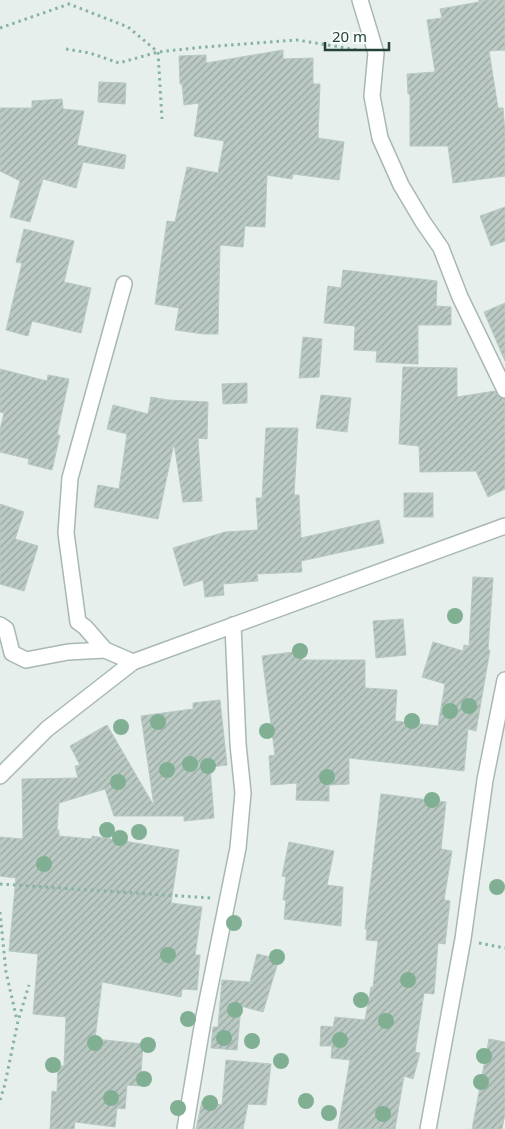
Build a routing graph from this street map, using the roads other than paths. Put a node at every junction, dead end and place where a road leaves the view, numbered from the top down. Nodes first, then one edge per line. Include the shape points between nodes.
1 (360, 0) edge
2 (124, 284) dead end
3 (505, 390) edge
4 (505, 526) edge
5 (0, 625) edge
6 (233, 625) junction
7 (105, 650) junction
8 (133, 662) junction
9 (505, 680) edge
10 (0, 776) edge
11 (185, 1129) edge
12 (428, 1129) edge

1 - 3 street via 376,53 372,96 380,138 402,186 440,248
2 - 7 street via 70,478 66,510 78,622
4 - 6 street
5 - 7 street via 6,629 12,653 26,660 68,652
6 - 8 street
6 - 11 street via 243,793 238,848
7 - 8 street
8 - 10 street via 47,729
9 - 12 street via 485,780 463,939

